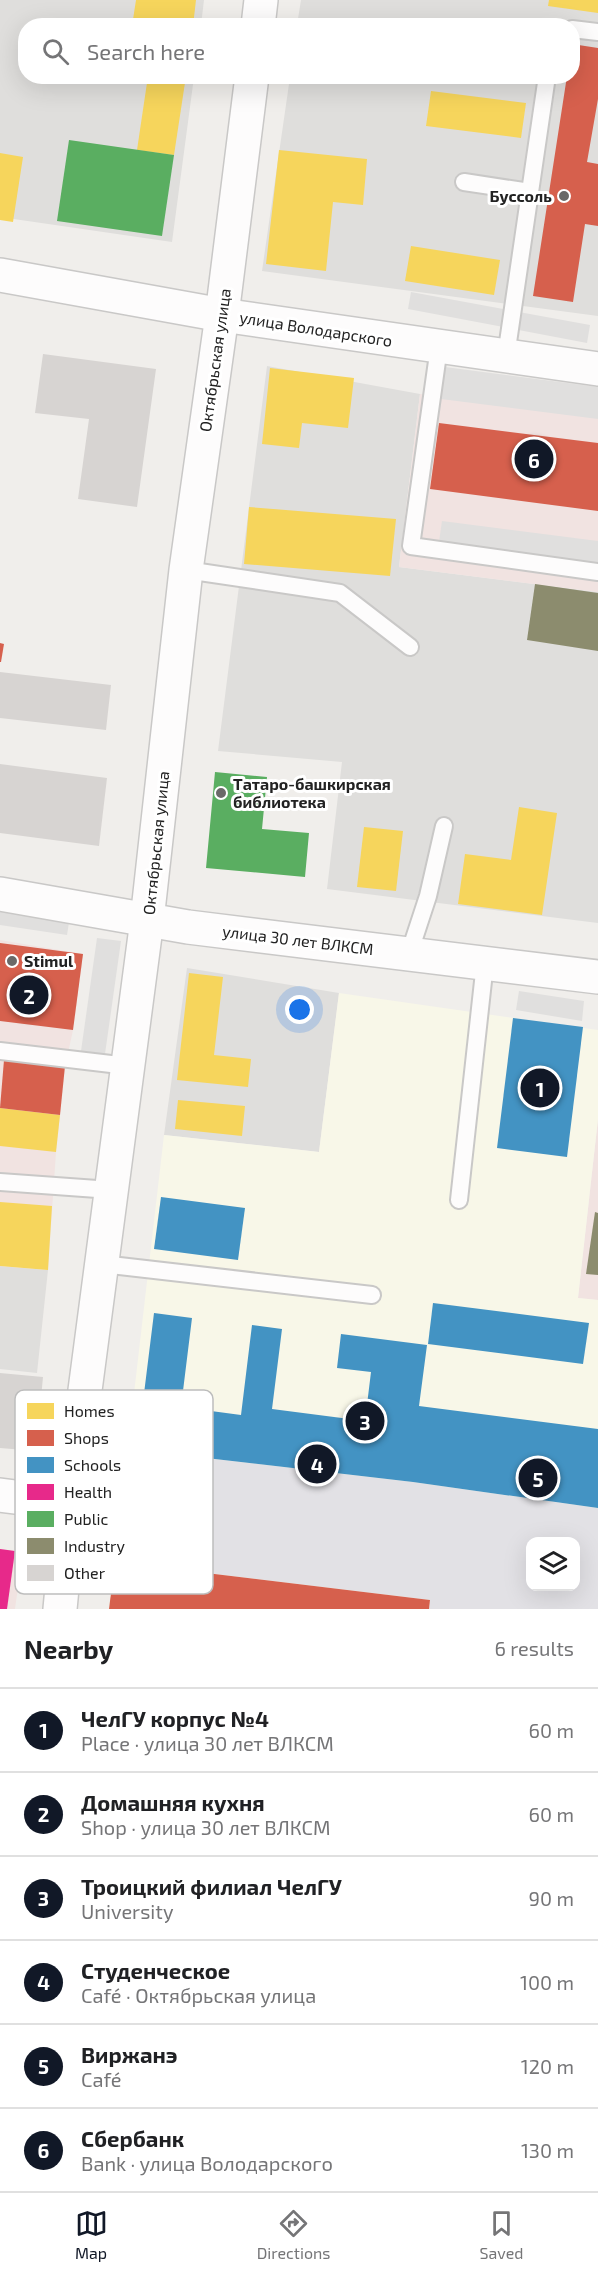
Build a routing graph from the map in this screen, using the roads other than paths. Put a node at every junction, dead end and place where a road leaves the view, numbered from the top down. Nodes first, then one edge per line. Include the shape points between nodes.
1 (261, 0) edge
2 (259, 18) edge
3 (580, 30) edge
4 (598, 32) edge
5 (251, 84) edge
6 (546, 84) edge
7 (464, 182) dead end
8 (530, 192) junction
9 (0, 275) edge
10 (222, 315) junction
11 (439, 347) junction
12 (506, 356) junction
13 (598, 369) edge
14 (186, 570) junction
15 (598, 572) edge
16 (410, 647) dead end
17 (444, 826) dead end
18 (0, 894) edge
19 (147, 920) junction
20 (409, 954) junction
21 (485, 963) junction
22 (598, 977) edge
23 (0, 1051) edge
24 (128, 1066) junction
25 (0, 1182) edge
26 (111, 1190) junction
27 (459, 1200) dead end
28 (102, 1264) junction
29 (372, 1295) dead end
30 (85, 1390) edge
31 (0, 1495) edge
32 (15, 1497) edge
33 (61, 1594) edge
34 (60, 1609) edge

1 - 2 street
3 - 4 lane
5 - 10 street, Октябрьская улица
6 - 8 lane
7 - 8 lane
8 - 12 lane
9 - 10 street, улица Володарского
10 - 11 street, улица Володарского
10 - 14 street, Октябрьская улица
11 - 12 street, улица Володарского
11 - 15 lane via 411,546
12 - 13 street, улица Володарского
14 - 16 lane via 340,593
14 - 19 street, Октябрьская улица
17 - 20 lane via 428,896
18 - 19 street, улица 30 лет ВЛКСМ
19 - 20 street, улица 30 лет ВЛКСМ
19 - 24 street, Октябрьская улица
20 - 21 street, улица 30 лет ВЛКСМ
21 - 22 street, улица 30 лет ВЛКСМ
21 - 27 lane
23 - 24 lane
24 - 26 street, Октябрьская улица
25 - 26 lane
26 - 28 street, Октябрьская улица
28 - 29 lane
28 - 30 street, Октябрьская улица
31 - 32 street
33 - 34 street, Октябрьская улица

